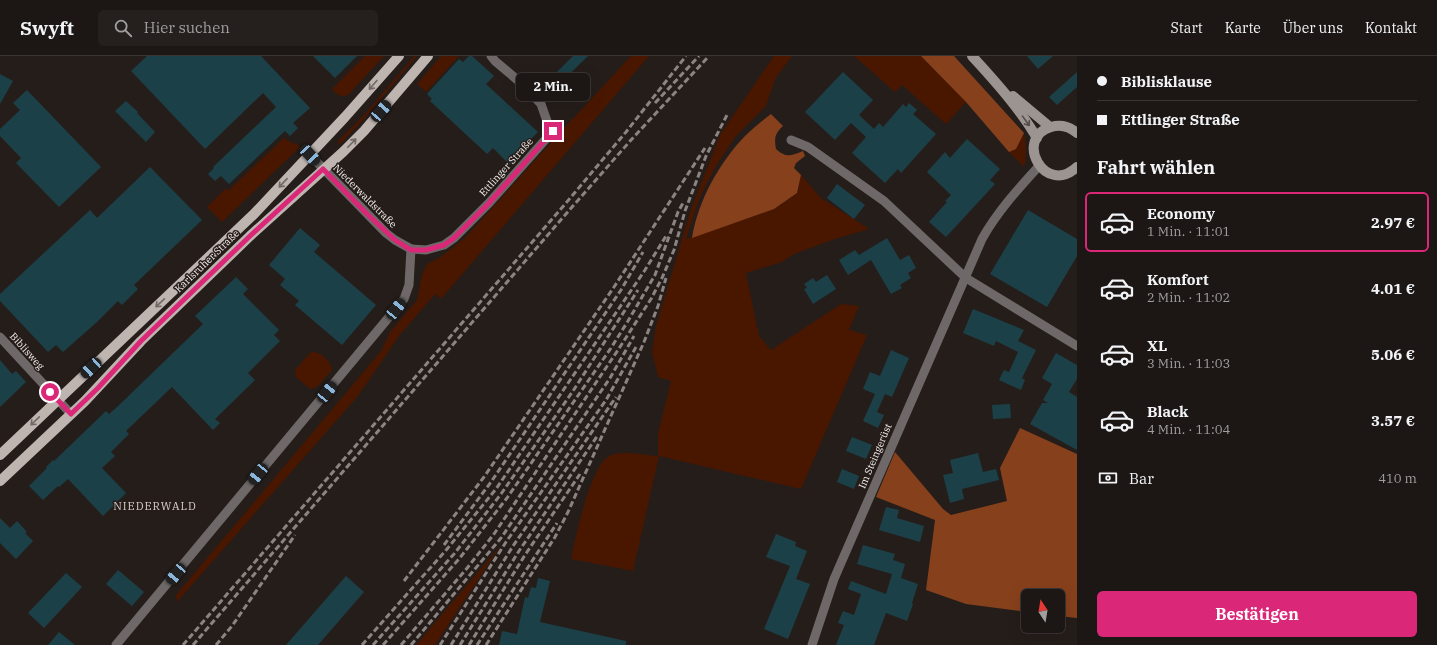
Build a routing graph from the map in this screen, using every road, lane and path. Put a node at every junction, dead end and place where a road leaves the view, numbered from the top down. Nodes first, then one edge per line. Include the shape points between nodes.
1 (399, 56) edge
2 (428, 56) edge
3 (491, 56) edge
4 (972, 56) edge
5 (997, 84) junction
6 (1050, 127) junction
7 (1074, 128) edge
8 (1037, 138) junction
9 (791, 140) dead end
10 (310, 155) junction
11 (1040, 166) junction
12 (323, 169) junction
13 (1076, 171) edge
14 (411, 250) junction
15 (966, 278) junction
16 (0, 337) edge
17 (1077, 346) edge
18 (57, 400) junction
19 (71, 414) junction
20 (0, 455) edge
21 (0, 481) edge
22 (116, 645) edge
23 (812, 645) edge

1 -> 10 main road, Karlsruher Straße
12 -> 2 main road, Karlsruher Straße via 364,131
3 - 14 street, Ettlinger Straße via 541,104 553,131 454,238 444,245 426,250
4 - 5 street
5 - 6 street
5 -> 8 street
6 - 7 street via 1057,125
6 - 8 street
8 - 11 street via 1034,151
9 - 15 street via 808,146 884,201
10 - 12 street, Niederwaldstraße
10 -> 18 main road, Karlsruher Straße via 254,214
11 - 13 street via 1052,174 1059,175
11 - 15 street, Im Steingerüst via 1012,196 989,227
12 - 14 street, Niederwaldstraße via 386,233
12 - 19 main road, Karlsruher Straße via 141,341
14 - 22 street via 410,285 404,299
15 - 17 street
15 - 23 street, Im Steingerüst via 834,579
16 - 18 street, Biblisweg
18 - 19 street, Biblisweg
18 -> 20 main road, Karlsruher Straße
19 - 21 main road, Karlsruher Straße

